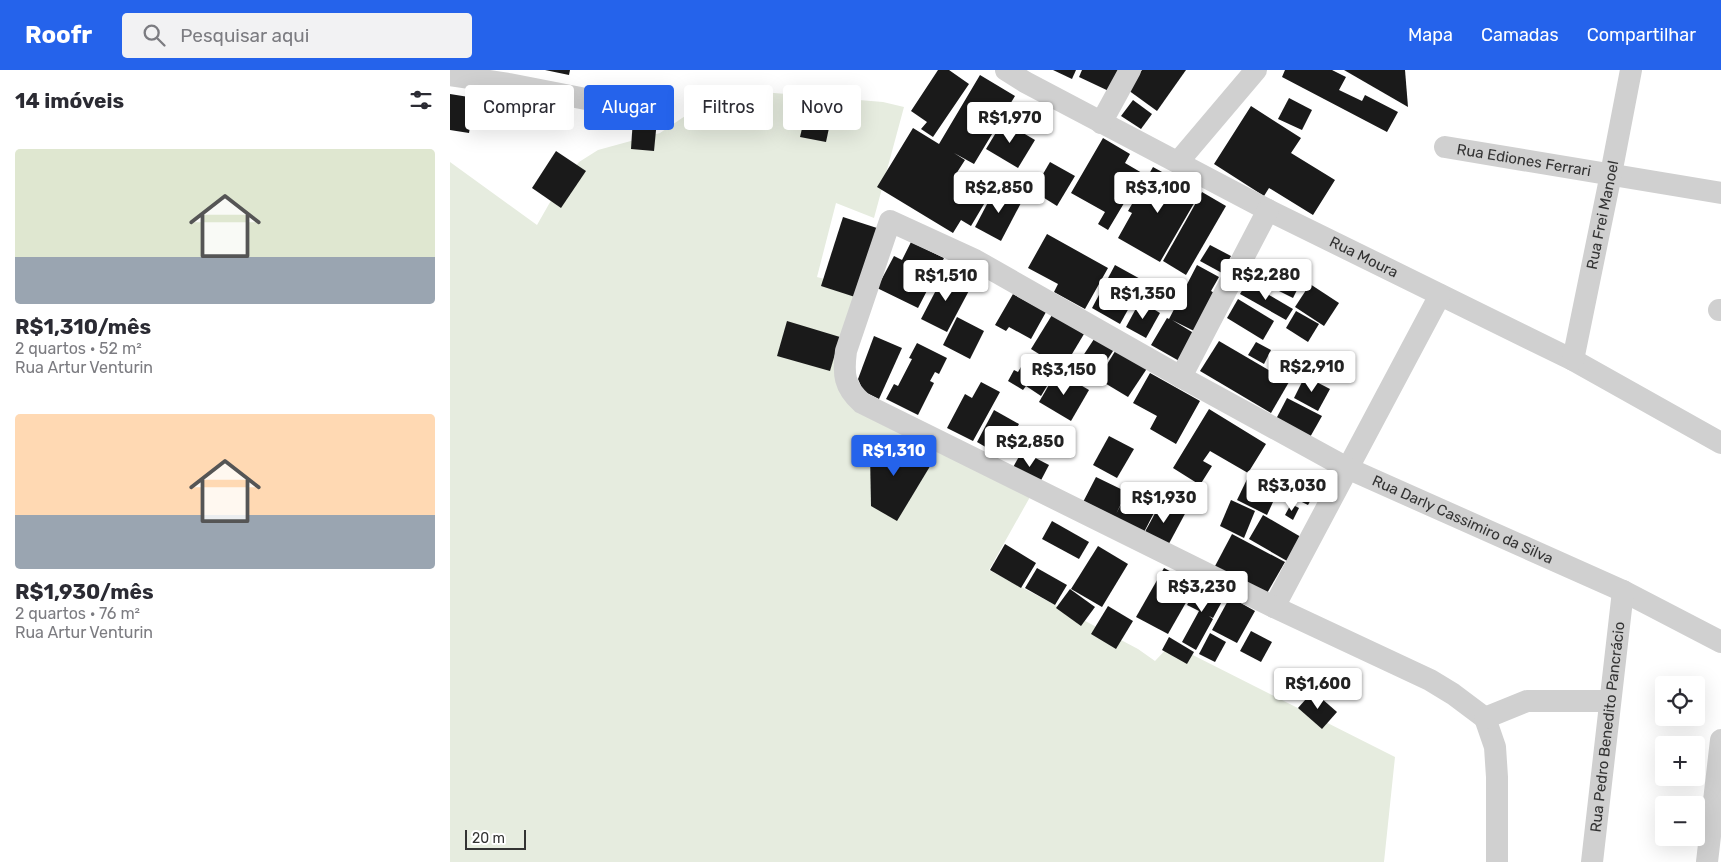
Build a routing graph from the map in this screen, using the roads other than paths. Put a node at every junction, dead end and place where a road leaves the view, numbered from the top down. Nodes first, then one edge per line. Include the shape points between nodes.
1 (1006, 70) edge
2 (1130, 70) edge
3 (1256, 70) edge
4 (1631, 70) edge
5 (450, 75) edge
6 (584, 99) edge
7 (1101, 123) junction
8 (1445, 147) dead end
9 (1178, 162) junction
10 (1612, 174) junction
11 (1721, 193) edge
12 (1268, 210) junction
13 (1440, 295) junction
14 (1573, 360) junction
15 (1181, 377) junction
16 (1721, 443) edge
17 (1347, 468) junction
18 (1623, 591) junction
19 (1274, 607) junction
20 (1721, 642) edge
21 (1610, 701) junction
22 (1485, 718) junction
23 (1721, 740) edge
24 (1497, 862) edge
25 (1592, 862) edge
26 (1707, 862) edge

1 - 7 street, Rua Moura
2 - 7 street
3 - 9 street
4 - 10 street, Rua Frei Manoel
5 - 6 street
7 - 9 street, Rua Moura
8 - 10 street, Rua Ediones Ferrari
9 - 12 street, Rua Moura
10 - 11 street, Rua Ediones Ferrari
10 - 14 street, Rua Frei Manoel
12 - 13 street, Rua Moura
12 - 15 street
13 - 14 street, Rua Moura
13 - 17 street
14 - 16 street, Rua Moura
15 - 17 street, Rua Darly Cassimiro da Silva
15 - 19 street, Rua Darly Cassimiro da Silva via 975,260 890,221 846,351 844,368 847,383 862,403
17 - 18 street, Rua Darly Cassimiro da Silva
17 - 19 street
18 - 20 street, Rua Darly Cassimiro da Silva
18 - 21 street, Rua Pedro Benedito Pancrácio
19 - 22 street via 1430,680
21 - 22 street via 1527,701
21 - 25 street, Rua Pedro Benedito Pancrácio
22 - 24 street via 1494,747 1497,778
23 - 26 street

